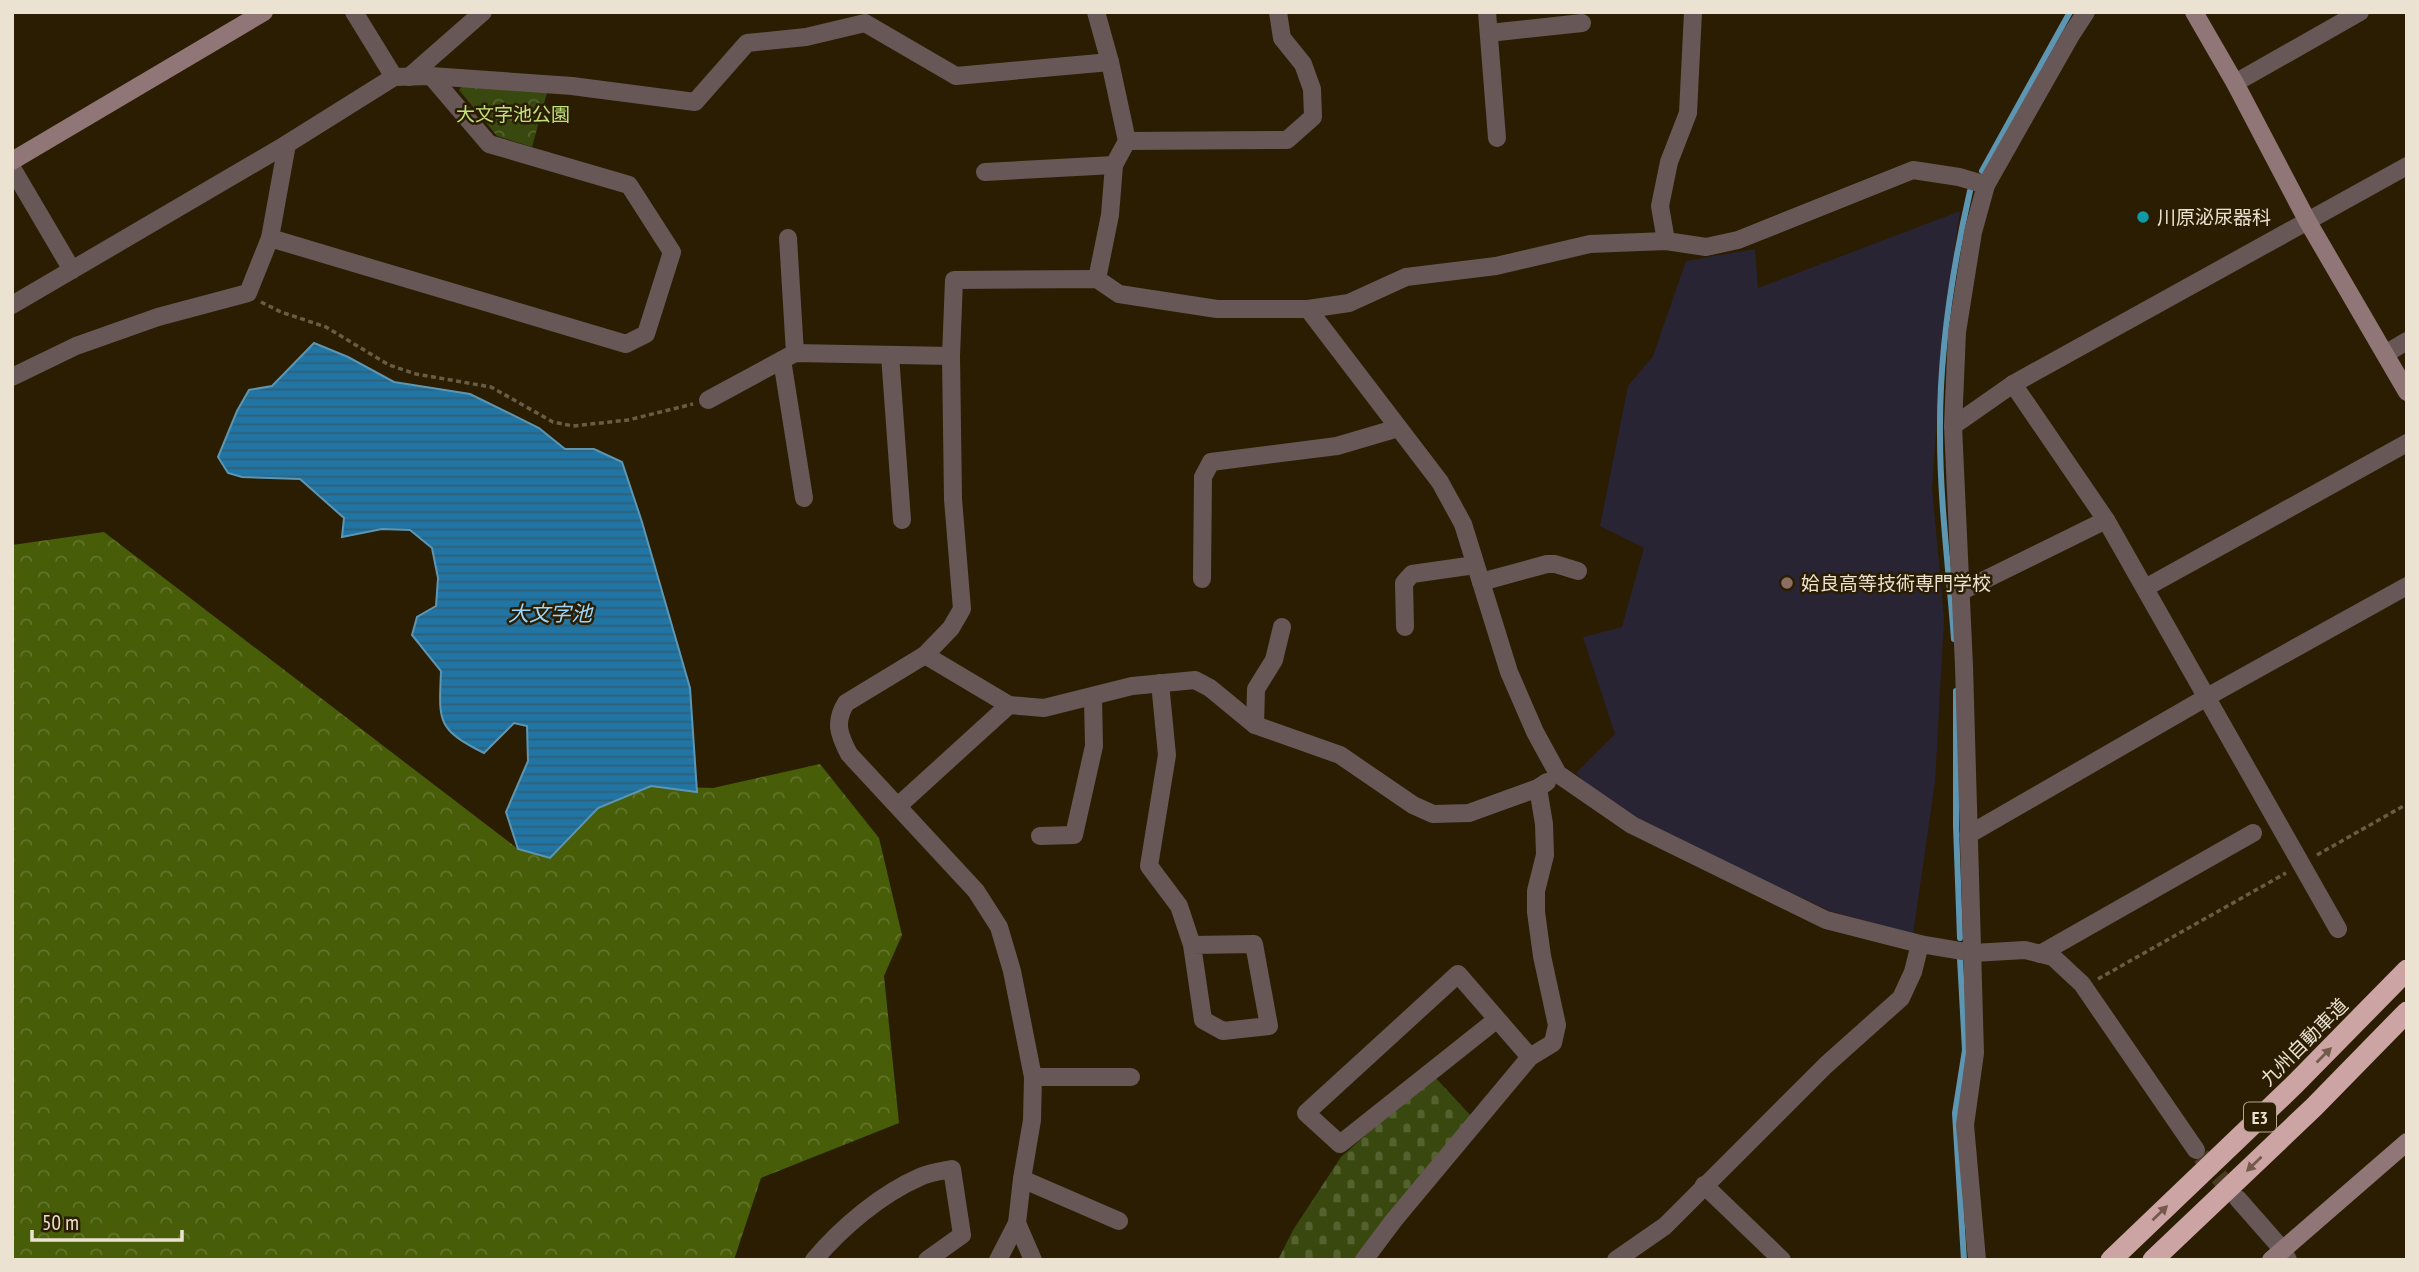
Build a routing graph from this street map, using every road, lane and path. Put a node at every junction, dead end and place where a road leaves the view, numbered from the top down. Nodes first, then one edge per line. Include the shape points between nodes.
1 (264, 12) edge
2 (354, 12) edge
3 (483, 12) edge
4 (1096, 12) edge
5 (1278, 12) edge
6 (1487, 12) edge
7 (1693, 12) edge
8 (2086, 12) edge
9 (2194, 12) edge
10 (2360, 12) edge
11 (1582, 23) dead end
12 (1489, 33) junction
13 (1110, 62) junction
14 (431, 76) junction
15 (401, 77) junction
16 (2235, 83) junction
17 (1497, 138) dead end
18 (1127, 141) junction
19 (287, 144) junction
20 (12, 161) edge
21 (1114, 165) junction
22 (2407, 166) edge
23 (12, 168) edge
24 (985, 172) dead end
25 (1986, 185) junction
26 (2308, 222) junction
27 (270, 238) junction
28 (788, 238) dead end
29 (1666, 241) junction
30 (72, 270) junction
31 (1097, 279) junction
32 (248, 293) junction
33 (12, 305) edge
34 (1308, 309) junction
35 (2407, 341) edge
36 (2385, 354) junction
37 (890, 355) junction
38 (788, 356) junction
39 (951, 356) junction
40 (12, 376) edge
41 (2013, 384) junction
42 (2407, 392) edge
43 (708, 400) joint
44 (1953, 426) junction
45 (1398, 428) junction
46 (2407, 443) edge
47 (804, 498) dead end
48 (902, 520) dead end
49 (2106, 520) junction
50 (1578, 571) dead end
51 (1478, 573) junction
52 (1202, 579) dead end
53 (2407, 586) edge
54 (2145, 589) junction
55 (1960, 592) junction
56 (1282, 627) dead end
57 (1405, 627) dead end
58 (925, 655) junction
59 (1160, 683) junction
60 (1093, 697) junction
61 (2207, 697) junction
62 (1009, 705) junction
63 (1255, 725) junction
64 (1558, 774) junction
65 (1538, 788) junction
66 (2407, 804) edge
67 (898, 806) junction
68 (2253, 833) dead end
69 (1968, 835) junction
70 (1040, 836) dead end
71 (2301, 864) junction
72 (2338, 929) dead end
73 (1192, 944) junction
74 (1920, 944) junction
75 (1973, 953) junction
76 (2040, 954) junction
77 (2407, 970) edge
78 (2084, 987) junction
79 (2407, 1012) edge
80 (1496, 1020) junction
81 (1530, 1057) junction
82 (1131, 1076) dead end
83 (1034, 1077) junction
84 (2407, 1142) edge
85 (2196, 1150) tunnel mouth
86 (1021, 1179) junction
87 (1704, 1185) junction
88 (2238, 1199) tunnel mouth
89 (1119, 1221) dead end
90 (1017, 1223) junction
91 (2280, 1256) edge
92 (814, 1260) edge
93 (927, 1260) edge
94 (998, 1260) edge
95 (1033, 1260) edge
96 (1364, 1260) edge
97 (1616, 1260) edge
98 (1782, 1260) edge
99 (1977, 1260) edge
100 (2111, 1260) edge
101 (2153, 1260) edge

1 - 20 street
2 - 15 street
3 - 15 street
4 - 13 street
5 - 18 street via 1282,38 1303,64 1313,117 1287,140
6 - 12 street
7 - 29 street via 1688,113 1669,163 1660,206
8 - 25 street
9 - 16 street
10 - 16 street
11 - 12 street
12 - 17 street
13 - 14 street via 956,76 865,23 806,37 747,43 695,102 572,86
13 - 18 street
14 - 15 street
14 - 27 street via 489,144 629,185 672,252 646,334 626,344
15 - 19 street
16 - 26 street
18 - 21 street
19 - 27 street
19 - 30 street
21 - 24 street
21 - 31 street
22 - 26 street
23 - 30 street
25 - 29 street via 1913,170 1738,240 1706,247
25 - 44 street via 1973,232 1957,332
26 - 36 street
26 - 41 street
27 - 32 street
28 - 38 street
29 - 34 street via 1590,244 1496,266 1406,277 1349,303
30 - 33 street
31 - 34 street via 1119,294 1217,309
31 - 39 street via 954,279
32 - 40 street via 158,317 76,346
32 - 43 path via 281,312 326,327 389,365 491,387 553,422 573,426 628,420
34 - 45 street
35 - 36 street
36 - 42 street
37 - 38 street
37 - 39 street
37 - 48 street
38 - 43 street
38 - 47 street
39 - 58 street via 953,499 962,609
41 - 44 street
41 - 49 street
44 - 55 street
45 - 51 street via 1440,482 1463,524
45 - 52 street via 1337,446 1211,462 1203,477
46 - 54 street
49 - 54 street
49 - 55 street
50 - 51 street via 1547,564
51 - 57 street via 1412,574 1404,583
51 - 64 street via 1509,672
53 - 61 street
54 - 61 street
55 - 69 street
56 - 63 street via 1274,660 1256,689
58 - 62 street
58 - 67 street via 846,703 839,714 840,736 849,754
59 - 60 street
59 - 63 street via 1195,680
59 - 73 street via 1167,755 1149,866 1179,906
60 - 62 street via 1044,708
60 - 70 street via 1094,746 1074,835
61 - 69 street
61 - 71 street
62 - 67 street
63 - 65 street via 1340,755 1433,814 1469,813
64 - 65 street
64 - 74 street via 1632,825 1826,920
65 - 81 street via 1545,855 1536,912 1557,1025 1553,1043
66 - 71 path
67 - 83 street via 976,891 999,927
68 - 76 street
69 - 75 street
71 - 72 street
71 - 78 path
73 - 73 street via 1203,1020 1223,1031 1269,1026 1254,944
74 - 75 street
74 - 87 street via 1901,998
75 - 76 street via 2025,950
75 - 99 street via 1975,1053 1965,1125
76 - 78 street via 2053,957
100 -> 77 highway, 九州自動車道 / E3
78 - 85 street
79 -> 101 highway, E3
80 - 80 street via 1458,974 1306,1113 1340,1144
80 - 81 street
81 - 96 street
82 - 83 street
83 - 86 street
84 - 91 street
86 - 89 street
86 - 90 street
87 - 97 street via 1665,1226
87 - 98 street
88 - 91 street
90 - 94 street
90 - 95 street
92 - 93 street via 873,1205 922,1176 952,1169 962,1235

